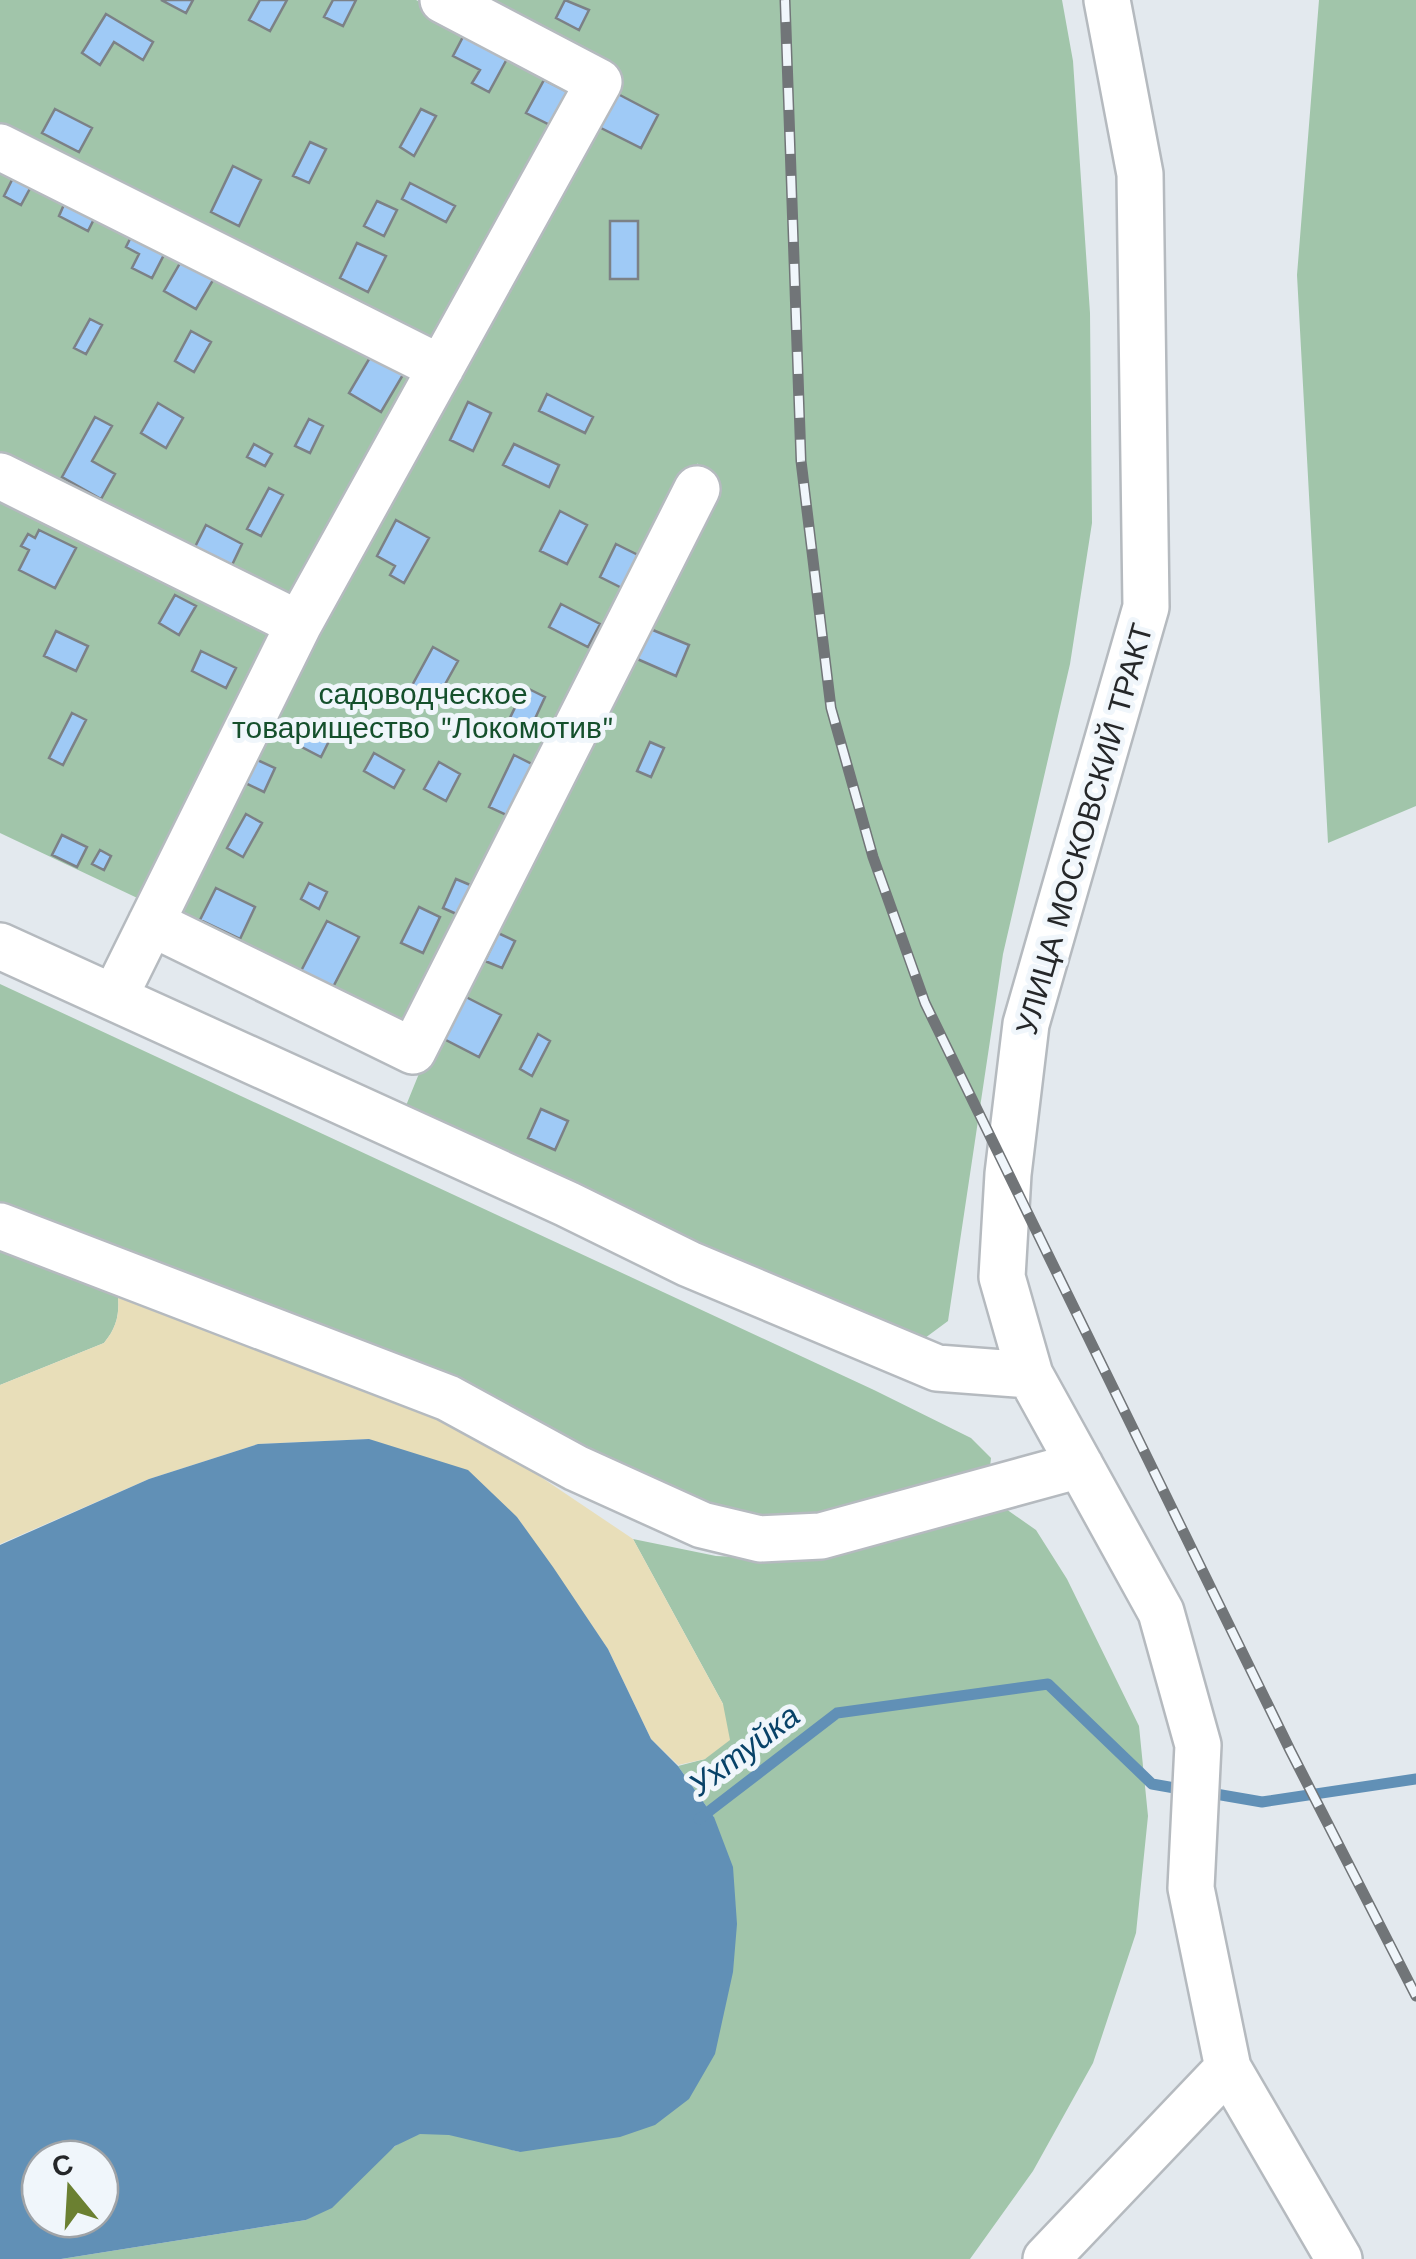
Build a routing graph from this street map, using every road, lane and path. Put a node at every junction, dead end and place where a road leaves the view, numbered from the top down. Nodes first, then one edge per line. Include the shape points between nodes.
1 (443, 0) edge
2 (1107, 0) edge
3 (0, 147) edge
4 (441, 368) junction
5 (0, 476) edge
6 (697, 489) dead end
7 (299, 624) junction
8 (151, 923) junction
9 (0, 946) edge
10 (115, 996) junction
11 (0, 1226) edge
12 (1030, 1374) junction
13 (1080, 1465) junction
14 (1228, 2068) junction
15 (1046, 2259) edge
16 (1339, 2259) edge

1 - 4 street via 599,82
2 - 12 street, УЛИЦА МОСКОВСКИЙ ТРАКТ via 1140,174 1146,606 1026,1024 1002,1277
3 - 4 street
4 - 7 street
5 - 7 street
6 - 8 street via 413,1051
7 - 8 street
8 - 10 street
9 - 10 street
10 - 12 street via 688,1264 937,1368
11 - 13 street via 448,1398 702,1525 760,1538 822,1536
12 - 13 street, УЛИЦА МОСКОВСКИЙ ТРАКТ
13 - 14 street, УЛИЦА МОСКОВСКИЙ ТРАКТ via 1161,1612 1198,1745 1191,1888
14 - 15 street
14 - 16 street, УЛИЦА МОСКОВСКИЙ ТРАКТ

